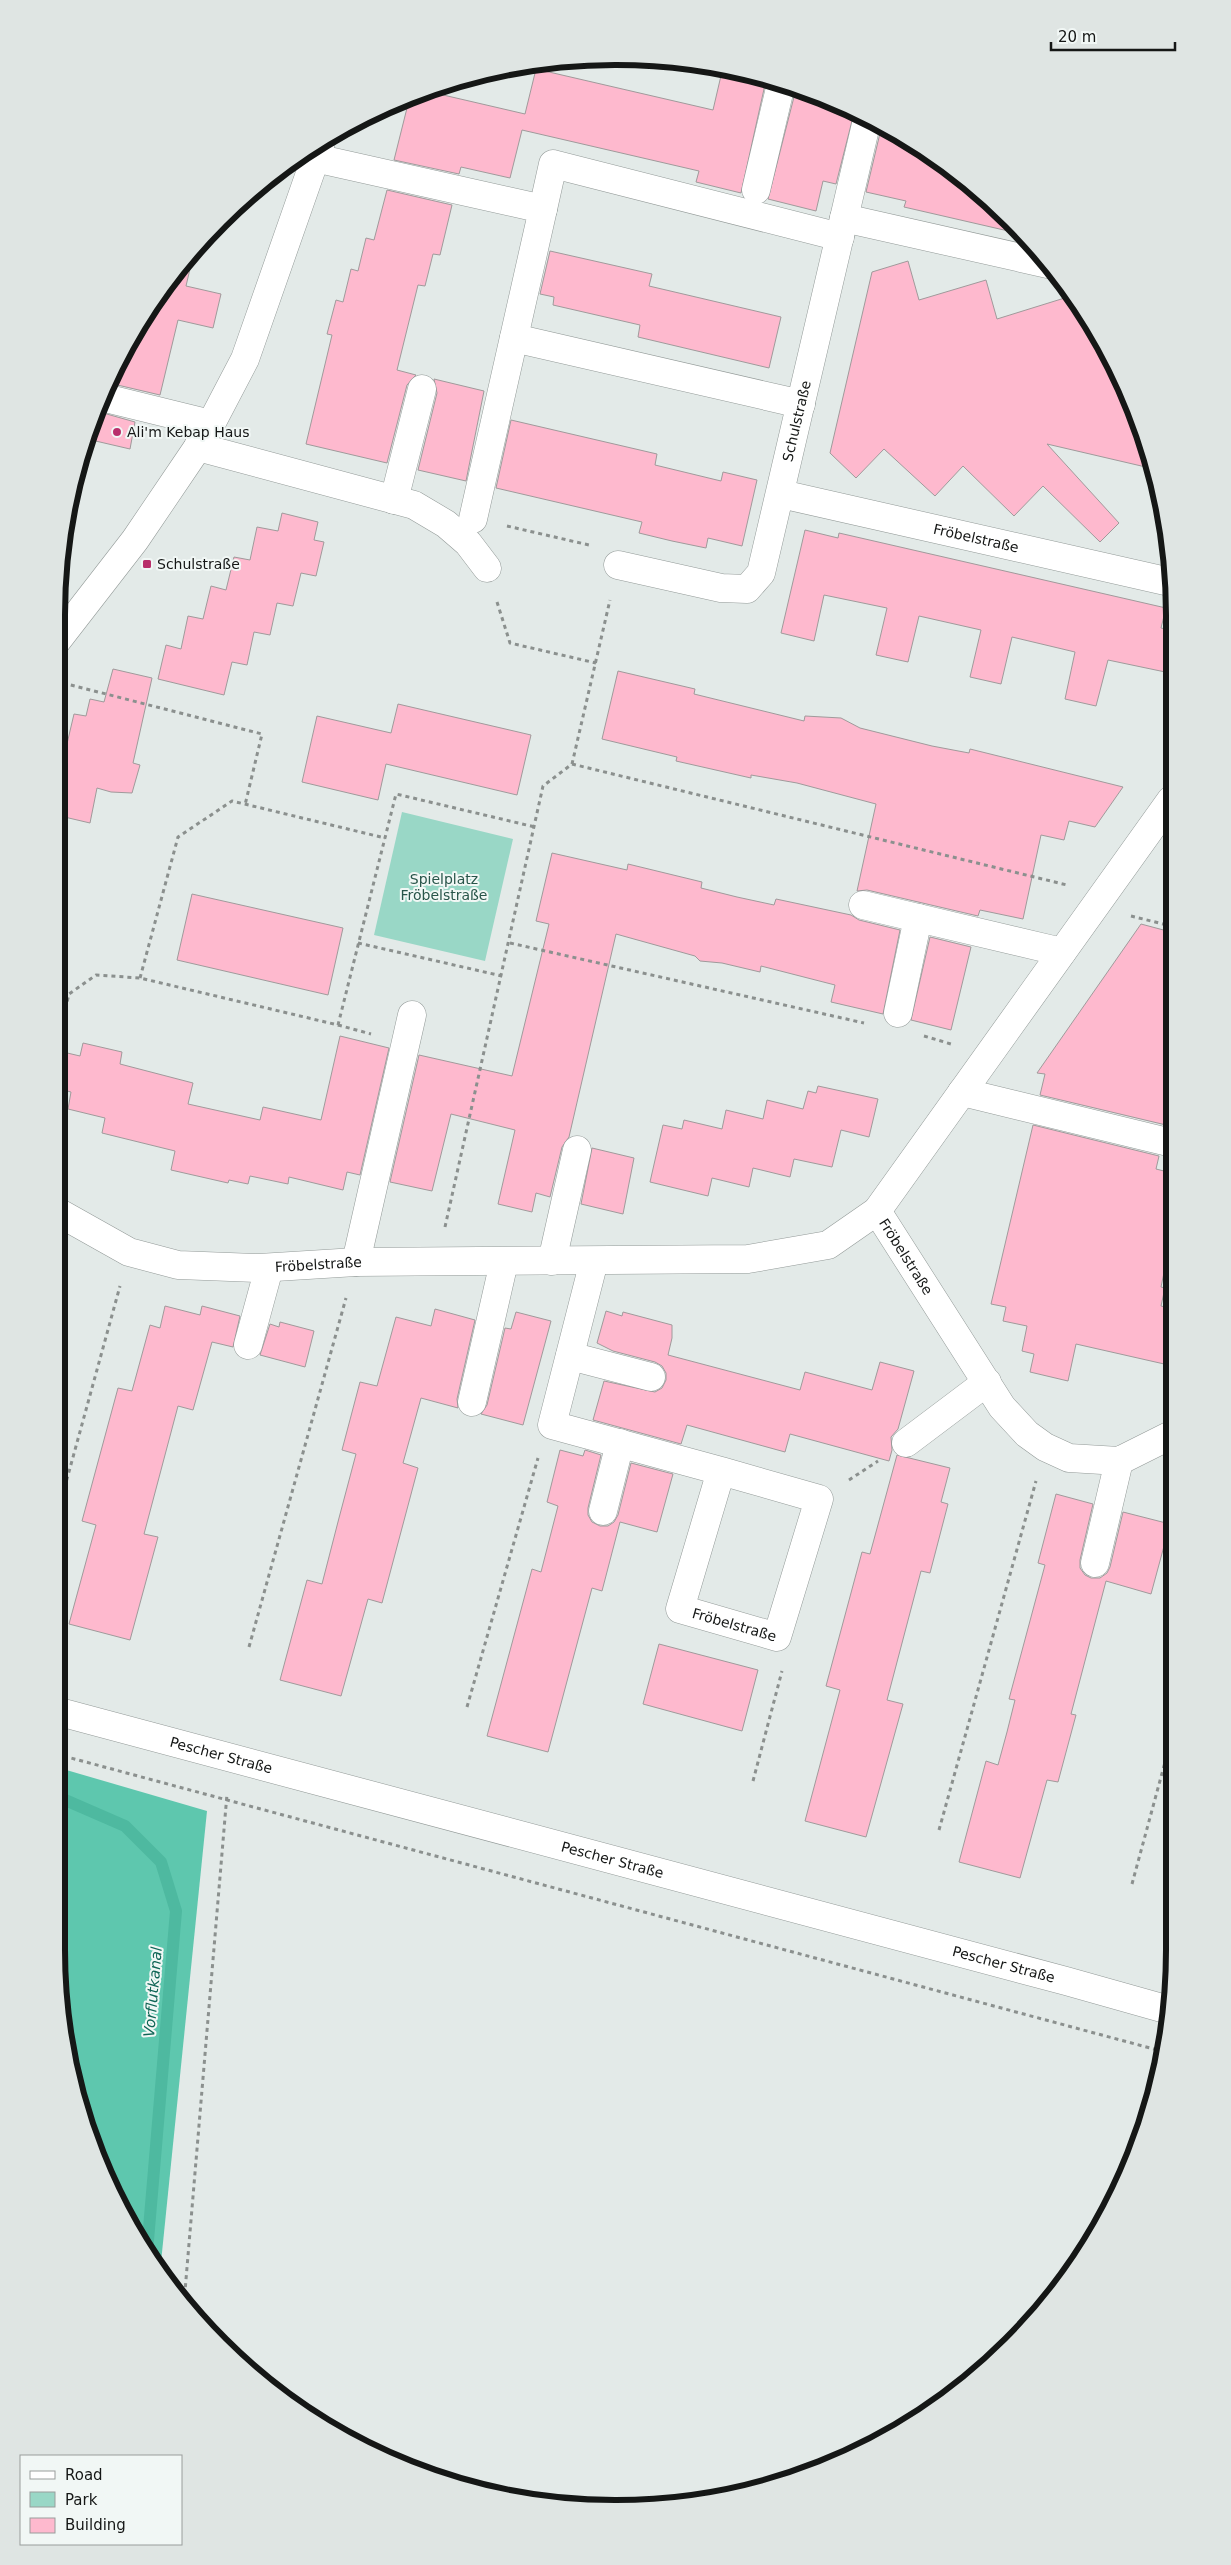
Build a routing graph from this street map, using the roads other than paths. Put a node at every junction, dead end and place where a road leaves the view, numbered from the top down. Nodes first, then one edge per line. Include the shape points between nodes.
1 (780, 90) edge
2 (866, 126) edge
3 (321, 151) edge
4 (317, 154) edge
5 (756, 190) dead end
6 (543, 209) junction
7 (842, 227) junction
8 (1037, 262) edge
9 (514, 338) junction
10 (422, 389) dead end
11 (109, 400) edge
12 (801, 404) junction
13 (211, 424) junction
14 (198, 447) junction
15 (781, 494) junction
16 (394, 500) junction
17 (474, 519) road end
18 (618, 565) road end
19 (487, 568) road end
20 (1165, 581) edge
21 (65, 630) edge
22 (1166, 807) edge
23 (863, 905) dead end
24 (918, 918) junction
25 (1062, 952) junction
26 (898, 1013) dead end
27 (412, 1015) dead end
28 (962, 1092) junction
29 (1166, 1142) edge
30 (577, 1150) dead end
31 (877, 1211) junction
32 (65, 1216) edge
33 (552, 1261) junction
34 (594, 1261) junction
35 (356, 1262) junction
36 (504, 1262) junction
37 (269, 1268) junction
38 (248, 1345) dead end
39 (570, 1356) junction
40 (651, 1377) dead end
41 (987, 1382) junction
42 (472, 1402) dead end
43 (1164, 1439) edge
44 (620, 1443) junction
45 (906, 1443) road end
46 (1120, 1461) junction
47 (722, 1471) junction
48 (603, 1510) dead end
49 (1095, 1563) dead end
50 (65, 1713) edge
51 (1162, 2008) edge

1 - 5 street
2 - 7 street, Schulstraße
3 - 6 street
4 - 13 street via 245,359
6 - 7 street via 553,164
6 - 9 street
7 - 8 street
7 - 12 street, Schulstraße
9 - 12 street
9 - 17 street
10 - 16 street
11 - 13 street
12 - 15 street, Schulstraße
13 - 14 street
14 - 16 street
14 - 21 street via 135,540
15 - 18 street, Schulstraße via 761,573 747,589 721,588
15 - 20 street, Fröbelstraße
16 - 19 street via 414,506 446,524 468,543
22 - 25 street, Fröbelstraße
23 - 24 street
24 - 25 street
24 - 26 street
25 - 28 street, Fröbelstraße
27 - 35 street
28 - 29 street
28 - 31 street, Fröbelstraße
30 - 33 street
31 - 34 street, Fröbelstraße via 828,1245 748,1259
31 - 41 street, Fröbelstraße
32 - 37 street, Fröbelstraße via 130,1252 178,1265
33 - 34 street, Fröbelstraße
33 - 36 street, Fröbelstraße
34 - 39 street
35 - 36 street, Fröbelstraße
35 - 37 street, Fröbelstraße
36 - 42 street
37 - 38 street
39 - 40 street
39 - 44 street via 552,1425
41 - 45 street
41 - 46 street, Fröbelstraße via 1002,1407 1045,1448 1069,1458
43 - 46 street, Fröbelstraße
44 - 47 street
44 - 48 street
46 - 49 street
47 - 47 street, Fröbelstraße via 680,1609 777,1637 819,1499
50 - 51 street, Pescher Straße

